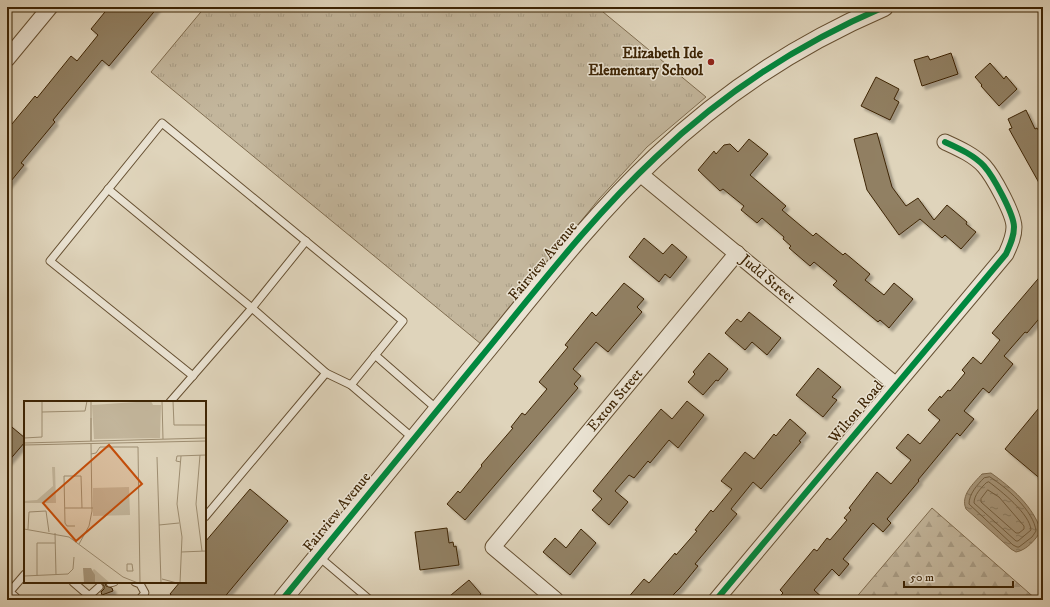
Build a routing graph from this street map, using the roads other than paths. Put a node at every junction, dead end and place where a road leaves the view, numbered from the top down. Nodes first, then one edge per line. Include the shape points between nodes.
1 (50, 7) edge
2 (884, 7) edge
3 (7, 59) edge
4 (944, 142) dead end
5 (639, 173) junction
6 (108, 189) junction
7 (306, 241) junction
8 (737, 253) junction
9 (252, 308) junction
10 (375, 355) junction
11 (326, 372) junction
12 (193, 376) junction
13 (351, 385) junction
14 (896, 385) junction
15 (171, 401) edge
16 (438, 410) junction
17 (414, 439) junction
18 (206, 516) edge
19 (318, 556) junction
20 (24, 575) edge
21 (74, 583) edge
22 (138, 583) edge
23 (99, 587) dead end
24 (7, 595) edge
25 (91, 598) edge
26 (13, 600) edge
27 (139, 600) edge
28 (282, 600) edge
29 (370, 600) edge
30 (556, 600) edge
31 (716, 600) edge

1 - 3 street
2 - 5 street, Fairview Avenue via 822,36 748,82 700,118
4 - 14 street, Wilton Road via 966,152 984,166 1009,208 1014,226 1013,240 1006,254
5 - 8 street, Judd Street
5 - 16 street, Fairview Avenue via 573,244
6 - 7 lane via 162,123
6 - 9 lane
6 - 12 lane via 50,261
7 - 9 lane
7 - 10 lane via 403,321
8 - 14 street, Judd Street
8 - 30 street, Exton Street via 493,548
9 - 11 lane
9 - 12 lane
10 - 13 lane
10 - 16 lane
11 - 13 lane
11 - 18 lane
12 - 15 lane
13 - 17 lane
14 - 31 street, Wilton Road
16 - 17 street, Fairview Avenue
17 - 19 street, Fairview Avenue
19 - 28 street, Fairview Avenue
19 - 29 lane
20 - 24 lane
21 - 25 lane
22 - 27 lane via 145,593
23 - 25 lane
24 - 26 street

